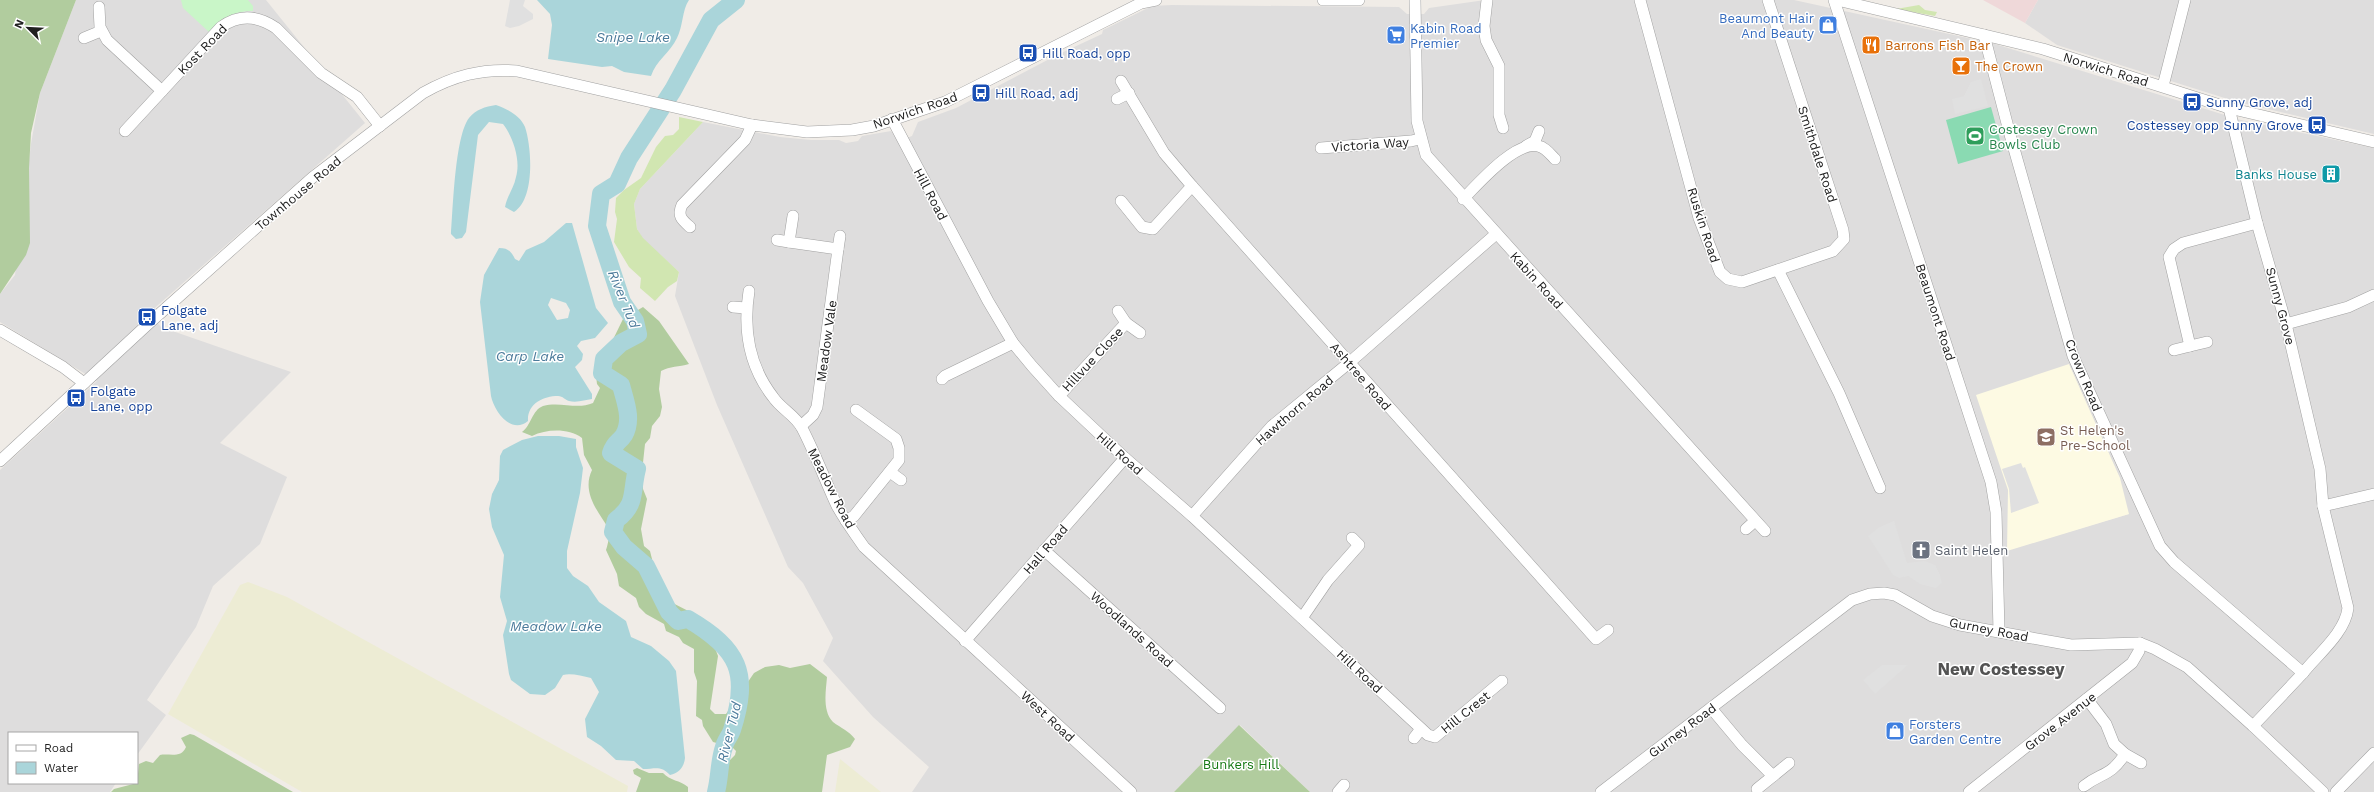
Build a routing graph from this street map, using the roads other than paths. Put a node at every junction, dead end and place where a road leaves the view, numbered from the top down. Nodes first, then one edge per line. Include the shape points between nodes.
1 (1156, 0) edge
2 (1323, 0) edge
3 (1359, 0) edge
4 (1415, 0) edge
5 (1487, 0) edge
6 (1640, 0) edge
7 (1768, 0) edge
8 (1836, 0) edge
9 (2185, 0) edge
10 (99, 7) dead end
11 (101, 31) junction
12 (1984, 35) junction
13 (84, 38) dead end
14 (1122, 81) dead end
15 (2163, 86) junction
16 (162, 91) junction
17 (1129, 93) junction
18 (1117, 99) dead end
19 (655, 103) joint
20 (2229, 108) junction
21 (892, 119) junction
22 (752, 124) junction
23 (380, 126) junction
24 (1503, 128) dead end
25 (125, 131) dead end
26 (1540, 131) dead end
27 (1420, 139) junction
28 (2374, 142) edge
29 (1526, 147) junction
30 (1321, 148) dead end
31 (1555, 159) dead end
32 (1192, 186) junction
33 (1463, 198) junction
34 (1121, 201) dead end
35 (793, 216) dead end
36 (2257, 223) junction
37 (690, 227) dead end
38 (1496, 234) junction
39 (840, 236) dead end
40 (777, 240) dead end
41 (789, 242) junction
42 (838, 249) junction
43 (1778, 270) junction
44 (750, 291) dead end
45 (2374, 295) edge
46 (734, 307) dead end
47 (746, 308) junction
48 (1118, 311) dead end
49 (1126, 323) junction
50 (2286, 324) junction
51 (0, 330) edge
52 (1140, 332) dead end
53 (2207, 342) dead end
54 (1013, 343) junction
55 (2190, 346) junction
56 (2174, 350) dead end
57 (1350, 362) junction
58 (942, 379) dead end
59 (84, 383) junction
60 (1059, 396) junction
61 (856, 410) dead end
62 (801, 426) junction
63 (1125, 458) junction
64 (0, 461) edge
65 (890, 472) junction
66 (901, 480) dead end
67 (1880, 488) dead end
68 (2374, 494) edge
69 (2323, 506) junction
70 (1192, 516) junction
71 (846, 521) junction
72 (1755, 521) junction
73 (1746, 529) dead end
74 (1765, 531) dead end
75 (1352, 538) dead end
76 (1044, 550) junction
77 (1302, 618) junction
78 (1608, 630) dead end
79 (1999, 631) junction
80 (966, 641) junction
81 (2140, 643) junction
82 (2302, 673) junction
83 (1500, 687) dead end
84 (2087, 699) junction
85 (1220, 708) dead end
86 (1711, 708) junction
87 (2253, 726) junction
88 (1435, 737) joint
89 (2374, 753) edge
90 (2125, 754) junction
91 (1789, 763) dead end
92 (2141, 763) dead end
93 (1773, 776) junction
94 (2084, 786) dead end
95 (1757, 789) dead end
96 (1131, 792) edge
97 (1601, 792) edge
98 (1969, 792) edge
99 (2323, 792) edge
100 (2336, 792) edge

1 - 21 street, Norwich Road via 1141,3 945,102
2 - 3 street
4 - 27 street, Kabin Road via 1417,122
5 - 24 street via 1484,26 1486,40 1499,66 1499,115
6 - 43 street, Ruskin Road via 1699,218 1720,272 1728,279 1742,282
7 - 43 street, Smithdale Road via 1844,239 1833,251
8 - 12 street, Norwich Road
8 - 79 street, Beaumont Road via 1990,482 1996,512
9 - 15 street
10 - 11 street
11 - 13 street
11 - 16 street via 107,40
12 - 15 street, Norwich Road
12 - 82 street, Crown Road via 2073,356 2160,546 2174,562
14 - 17 street, Ashtree Road
15 - 20 street, Norwich Road
16 - 23 street, Kost Road via 221,27 236,18 250,17 276,28 321,73 357,97
16 - 25 street, Kost Road
17 - 18 street
17 - 32 street, Ashtree Road via 1164,153
19 - 22 street, Norwich Road
19 - 23 street, Townhouse Road via 536,74 488,70 462,75 441,83 423,93
20 - 28 street, Norwich Road
20 - 36 street, Sunny Grove
21 - 22 street, Norwich Road via 852,130 807,132
21 - 54 street, Hill Road via 984,294
22 - 37 street via 745,140 682,205 679,211 680,218
23 - 59 street, Townhouse Road via 313,177
26 - 29 street via 1534,141
27 - 30 street, Victoria Way via 1411,142
27 - 33 street, Kabin Road via 1426,156
29 - 31 street via 1537,145
29 - 33 street via 1504,160
32 - 34 street via 1153,229 1142,227
32 - 57 street, Ashtree Road
33 - 38 street, Kabin Road
35 - 41 street
36 - 50 street, Sunny Grove
36 - 55 street via 2183,243 2174,249 2169,257
38 - 57 street, Hawthorn Road
38 - 72 street, Kabin Road
39 - 42 street, Meadow Vale
40 - 41 street
41 - 42 street
42 - 62 street, Meadow Vale via 817,407 813,415
43 - 67 street via 1839,393
44 - 47 street, Meadow Road
45 - 50 street via 2348,307
46 - 47 street
47 - 62 street, Meadow Road via 748,345 759,376 774,399 792,414
48 - 49 street, Hillvue Close
49 - 52 street, Hillvue Close
49 - 60 street, Hillvue Close
50 - 69 street, Sunny Grove via 2320,469
51 - 59 street via 63,367
53 - 55 street
54 - 58 street
54 - 60 street, Hill Road
55 - 56 street
57 - 70 street, Hawthorn Road via 1272,426
57 - 78 street, Ashtree Road via 1596,639
59 - 64 street, Townhouse Road
60 - 63 street, Hill Road
61 - 65 street via 896,439 899,460
62 - 71 street, Meadow Road
63 - 70 street, Hill Road
63 - 76 street, Hall Road
65 - 66 street
65 - 71 street via 854,516
68 - 69 street
69 - 82 street, Sunny Grove via 2348,608 2347,619
70 - 77 street, Hill Road
71 - 80 street, Meadow Road via 884,568
72 - 73 street
72 - 74 street, Kabin Road
75 - 77 street via 1359,545 1328,580
76 - 80 street, Hall Road
76 - 85 street, Woodlands Road
77 - 88 street, Hill Road via 1417,734
79 - 81 street, Gurney Road via 2071,645
79 - 86 street, Gurney Road via 1960,625 1932,616 1895,595 1870,594 1852,600
80 - 96 street, West Road
81 - 84 street, Grove Avenue via 2139,651 2132,663
81 - 87 street, Gurney Road via 2187,667
82 - 87 street
83 - 88 street, Hill Crest
84 - 90 street via 2106,724 2114,744
84 - 98 street, Grove Avenue
86 - 93 street via 1742,745
86 - 97 street, Gurney Road
87 - 99 street, Gurney Road
89 - 100 street
90 - 92 street
90 - 94 street via 2113,770 2094,778
91 - 93 street
93 - 95 street

